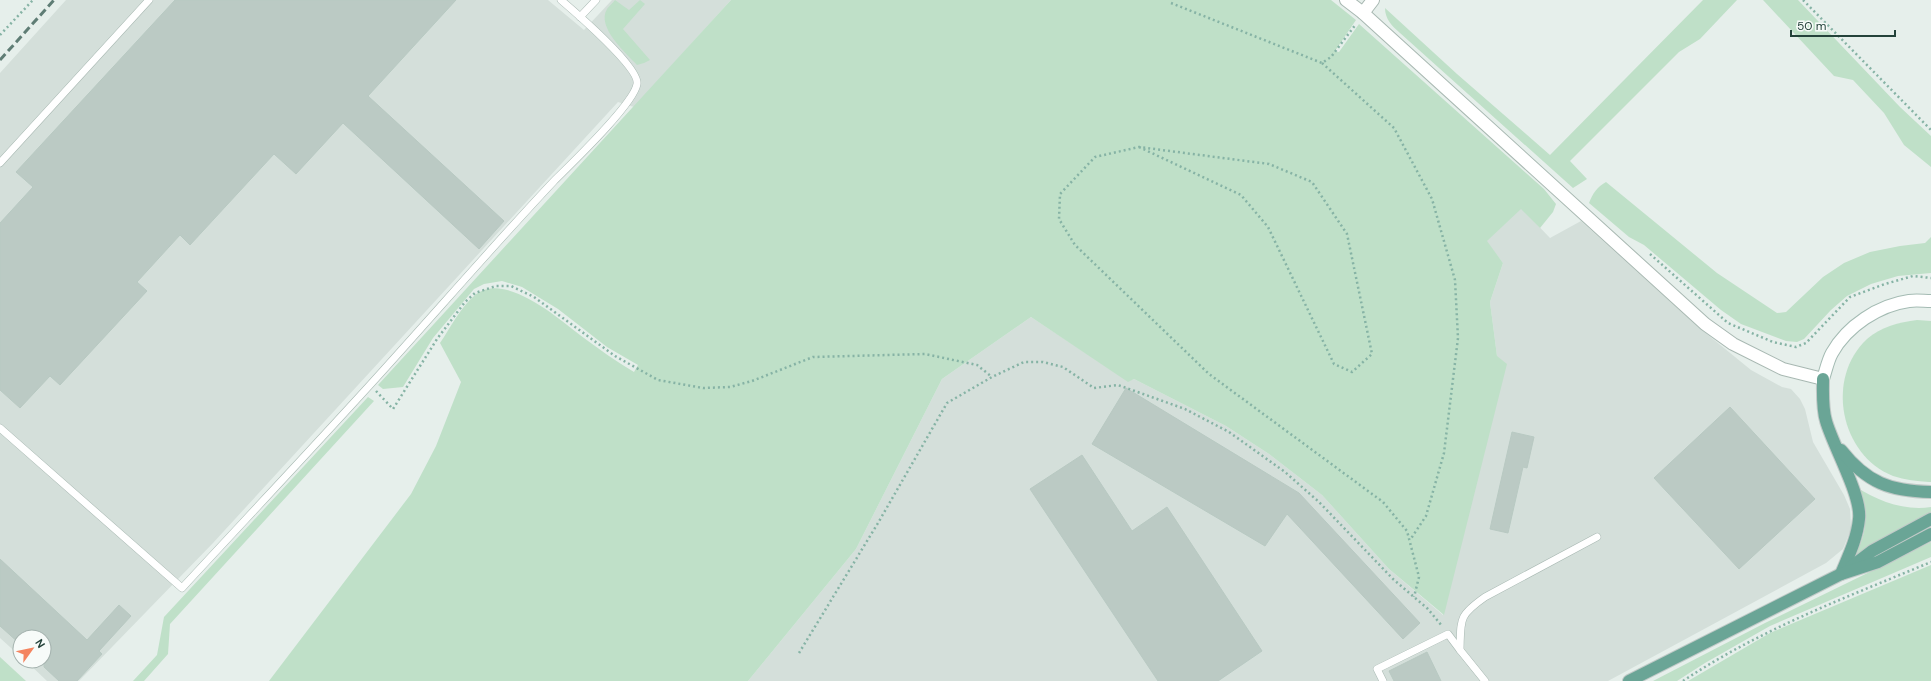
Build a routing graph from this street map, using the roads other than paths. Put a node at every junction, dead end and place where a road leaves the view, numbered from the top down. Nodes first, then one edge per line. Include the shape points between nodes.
1 (149, 0) edge
2 (561, 0) edge
3 (596, 0) edge
4 (1346, 0) edge
5 (1373, 0) edge
6 (1363, 13) junction
7 (580, 17) junction
8 (0, 163) edge
9 (1931, 301) edge
10 (1823, 379) junction
11 (0, 428) edge
12 (1835, 443) junction
13 (1931, 492) edge
14 (1931, 519) edge
15 (1931, 534) edge
16 (1596, 538) dead end
17 (1841, 574) junction
18 (1460, 650) junction
19 (1383, 681) edge
20 (1485, 681) edge
21 (1629, 681) edge

1 - 8 lane
2 - 7 lane
3 - 7 lane
4 - 6 street
5 - 6 street
6 - 10 street via 1705,324 1733,344 1783,369
7 - 11 lane via 628,64 636,76 637,84 633,94 618,114 182,588
9 - 10 street via 1909,301 1887,307 1865,318 1848,332 1832,353
10 - 12 main road via 1826,421
12 - 13 main road via 1853,465 1873,480 1891,488
12 - 17 main road via 1857,502 1859,518 1855,539
14 - 17 main road via 1872,551
15 - 17 main road via 1878,562
16 - 18 lane via 1469,608 1461,621
17 - 21 main road
18 - 19 lane via 1448,634 1377,669
18 - 20 lane

